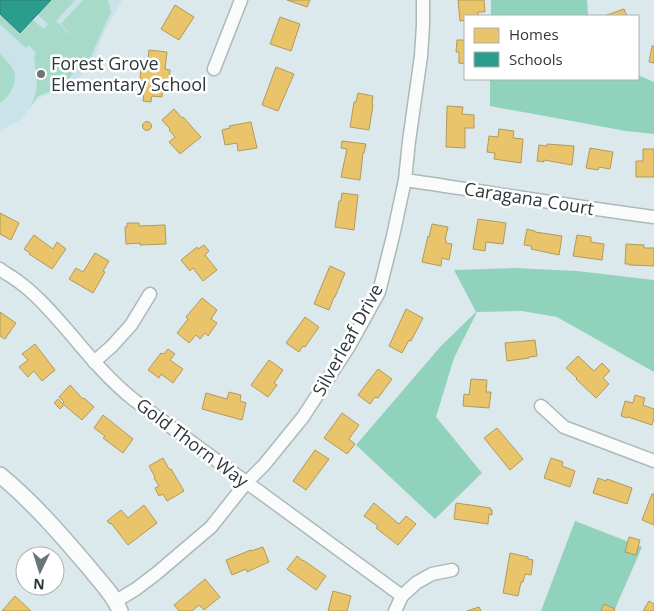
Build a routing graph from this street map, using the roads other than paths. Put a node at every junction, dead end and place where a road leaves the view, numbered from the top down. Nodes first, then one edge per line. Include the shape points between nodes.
1 (241, 0) edge
2 (423, 0) edge
3 (214, 69) dead end
4 (405, 180) junction
5 (654, 217) edge
6 (0, 270) edge
7 (150, 294) dead end
8 (94, 362) junction
9 (541, 406) dead end
10 (654, 461) edge
11 (0, 475) edge
12 (246, 483) junction
13 (452, 570) dead end
14 (402, 596) junction
15 (118, 606) edge
16 (395, 611) edge

1 - 3 street
2 - 4 street, Silverleaf Drive via 421,56
4 - 5 street, Caragana Court
4 - 12 street, Silverleaf Drive via 379,292 348,348 303,417
6 - 8 street, Gold Thorn Way via 37,298
7 - 8 street via 131,325
8 - 12 street, Gold Thorn Way via 134,400
9 - 10 street via 564,427
11 - 15 street via 33,505
12 - 14 street, Gold Thorn Way
12 - 15 street, Silverleaf Drive via 211,527
13 - 14 street via 432,574
14 - 16 street

